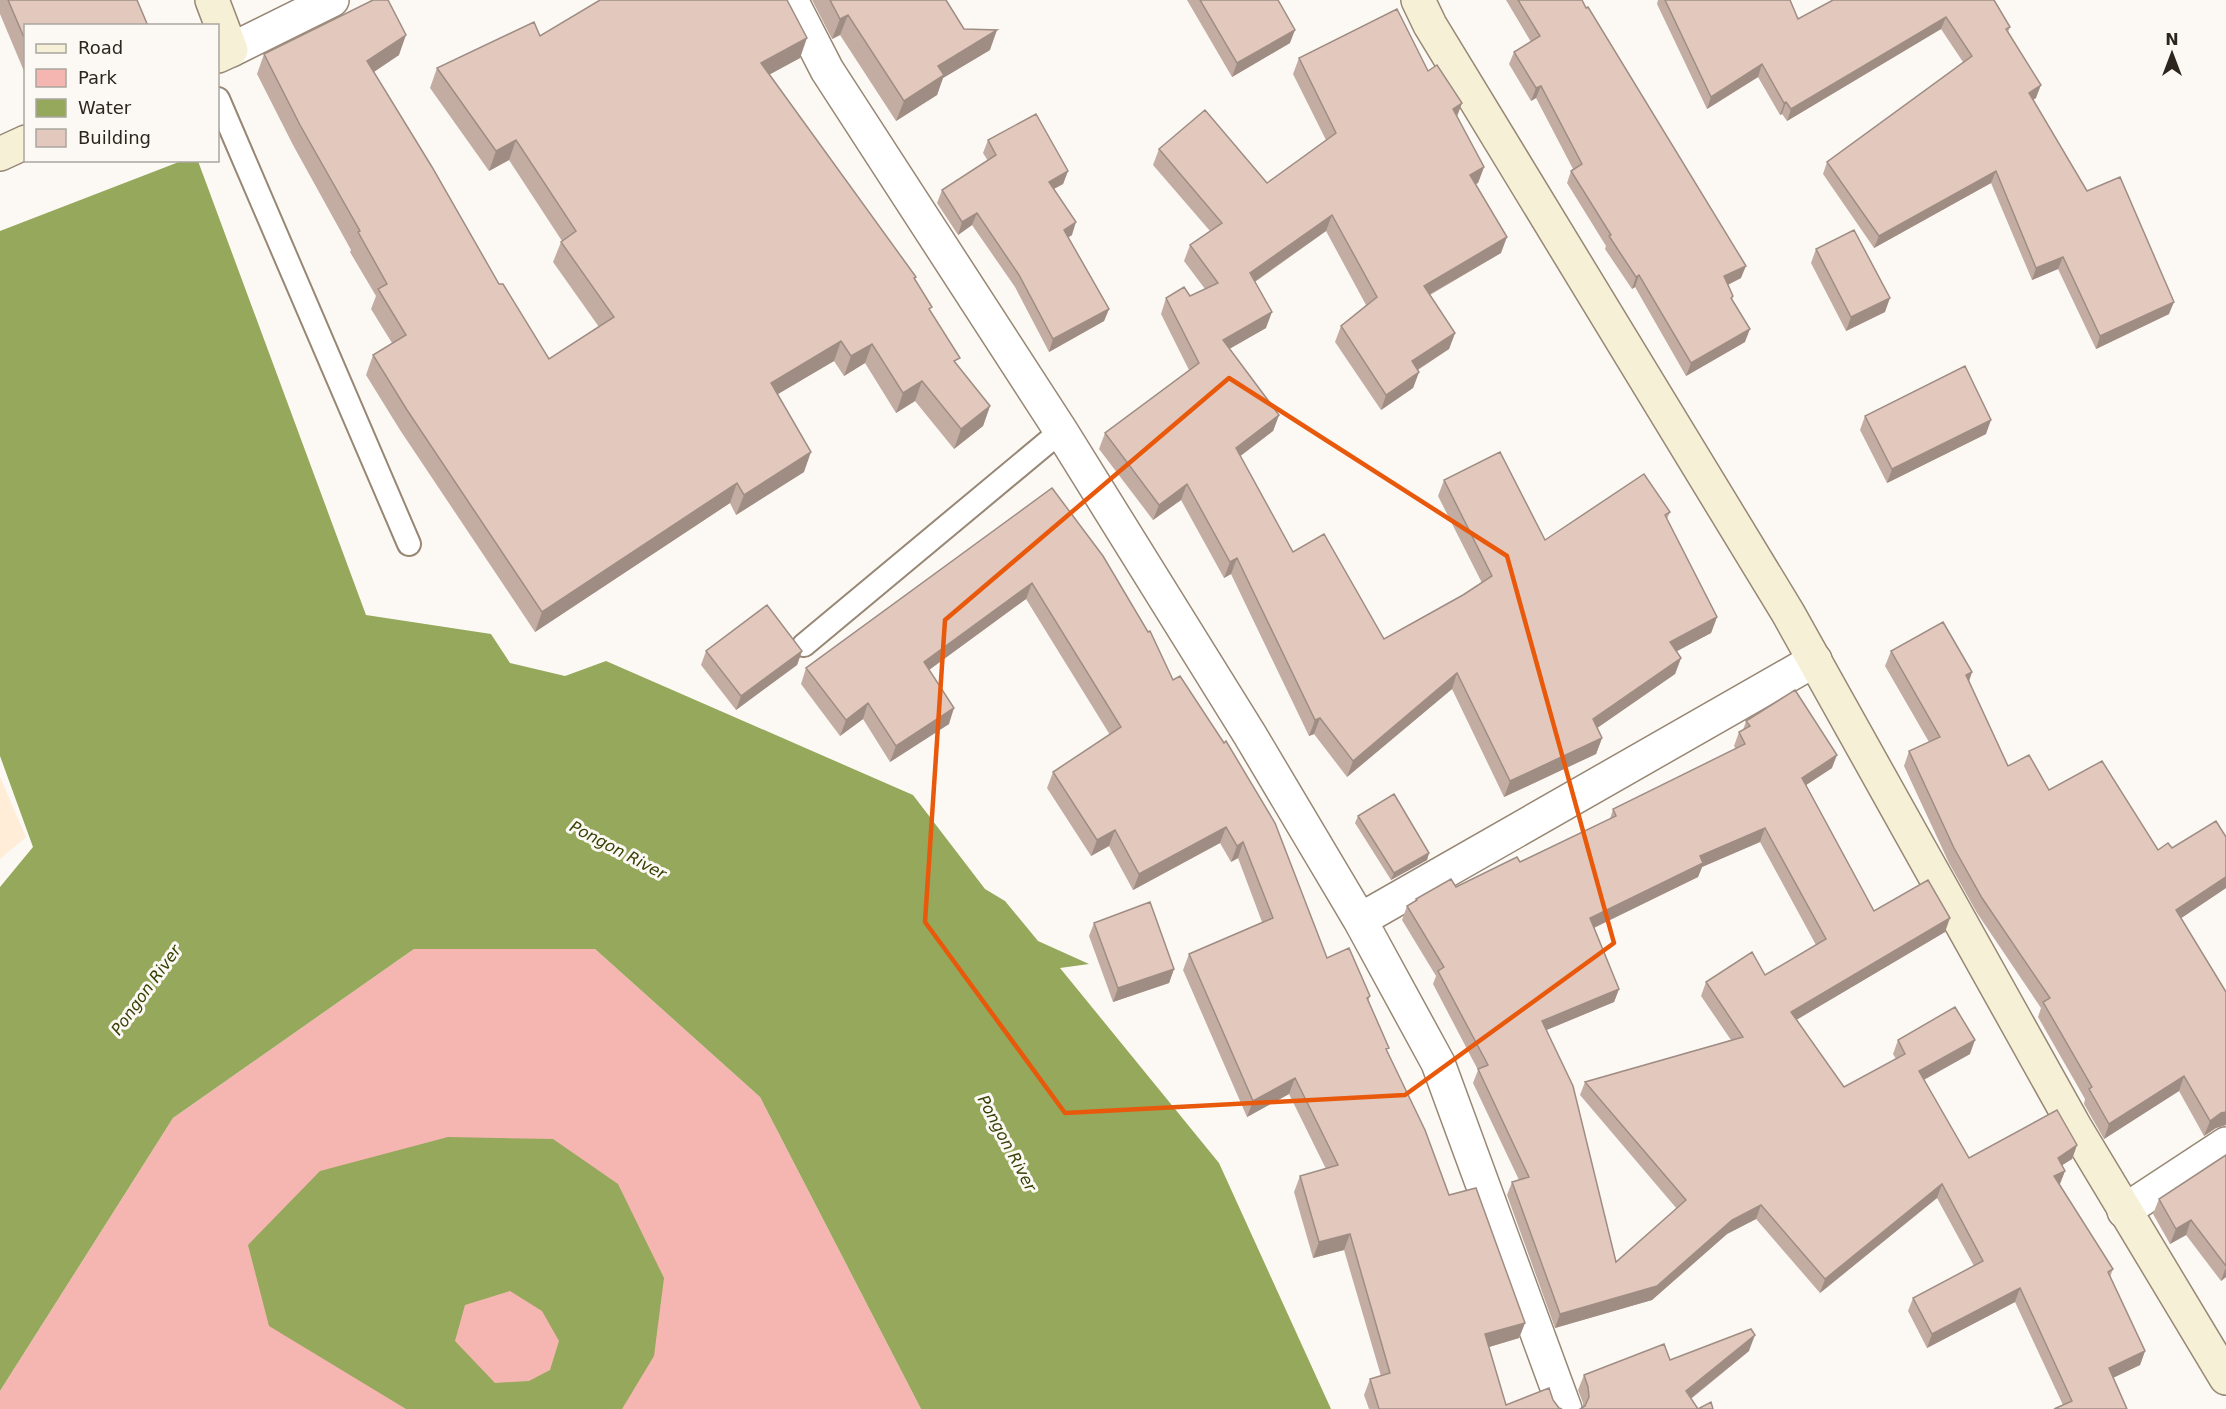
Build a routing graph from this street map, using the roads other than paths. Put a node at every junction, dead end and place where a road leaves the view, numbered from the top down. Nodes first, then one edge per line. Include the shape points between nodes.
1 (212, 0) edge
2 (332, 0) edge
3 (790, 0) edge
4 (1418, 0) edge
5 (218, 24) edge
6 (219, 30) edge
7 (224, 52) edge
8 (219, 101) edge
9 (24, 143) edge
10 (0, 154) edge
11 (1061, 431) junction
12 (409, 544) dead end
13 (804, 645) dead end
14 (1815, 660) junction
15 (1360, 920) junction
16 (2226, 1144) edge
17 (2124, 1211) junction
18 (2226, 1378) edge
19 (1565, 1409) edge

1 - 5 street
2 - 7 street
3 - 11 street via 827,70
4 - 14 street
6 - 7 street
8 - 12 lane
9 - 10 street
11 - 13 lane
11 - 15 street
14 - 15 street
14 - 17 street
15 - 19 street via 1438,1063
16 - 17 street
17 - 18 street

